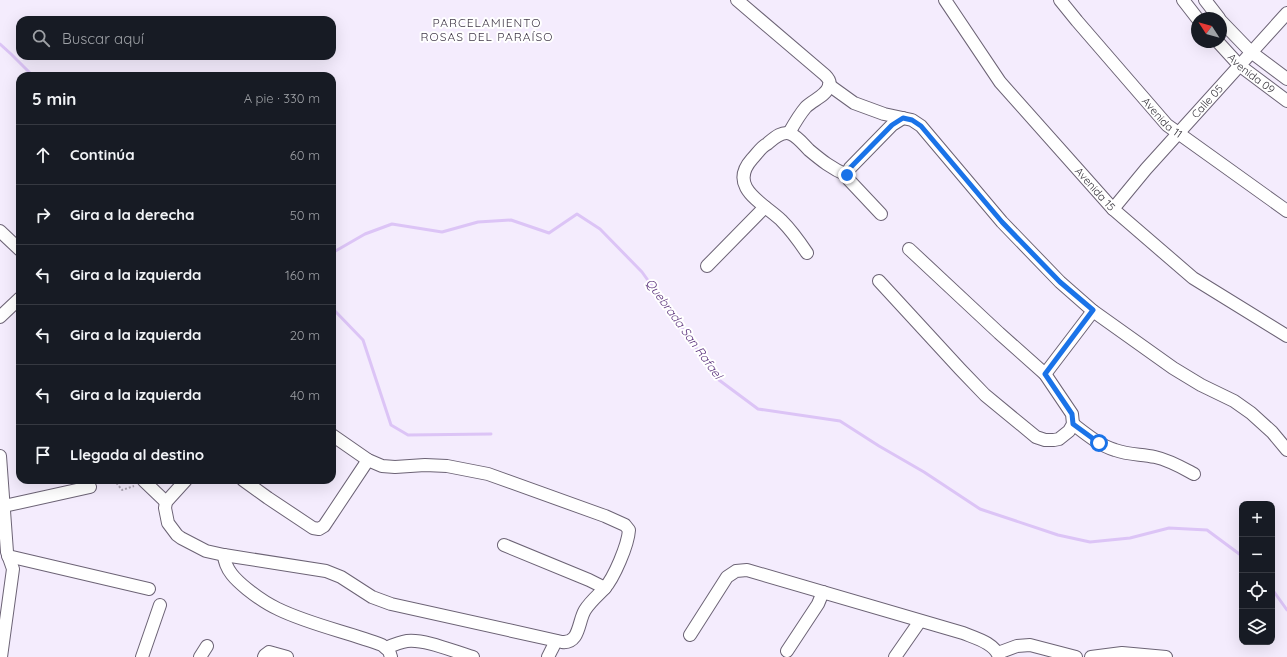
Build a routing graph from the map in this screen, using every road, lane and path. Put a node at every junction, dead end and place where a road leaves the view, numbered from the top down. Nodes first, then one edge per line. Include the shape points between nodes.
1 (737, 0) edge
2 (945, 0) edge
3 (1060, 0) edge
4 (1183, 0) edge
5 (1205, 0) edge
6 (1192, 12) edge
7 (1214, 12) edge
8 (1287, 13) edge
9 (1227, 27) edge
10 (1224, 48) edge
11 (1252, 52) junction
12 (1240, 66) junction
13 (1287, 79) edge
14 (829, 85) junction
15 (1287, 100) edge
16 (903, 118) junction
17 (789, 133) junction
18 (1178, 133) junction
19 (847, 175) junction
20 (765, 207) junction
21 (1113, 209) junction
22 (1287, 211) edge
23 (881, 214) dead end
24 (0, 231) edge
25 (16, 246) edge
26 (910, 249) dead end
27 (807, 253) dead end
28 (707, 266) dead end
29 (879, 281) dead end
30 (16, 302) edge
31 (1093, 310) junction
32 (0, 317) edge
33 (1287, 336) edge
34 (1045, 374) junction
35 (1073, 424) junction
36 (336, 439) edge
37 (1287, 450) edge
38 (0, 456) edge
39 (368, 460) junction
40 (1194, 474) dead end
41 (117, 484) edge
42 (137, 484) edge
43 (147, 484) edge
44 (182, 484) edge
45 (249, 484) edge
46 (90, 487) dead end
47 (166, 502) junction
48 (2, 508) edge
49 (504, 545) dead end
50 (224, 555) junction
51 (6, 560) edge
52 (604, 588) junction
53 (149, 589) dead end
54 (823, 592) junction
55 (160, 605) dead end
56 (920, 621) junction
57 (690, 636) dead end
58 (556, 641) junction
59 (207, 646) dead end
60 (787, 651) dead end
61 (388, 652) edge
62 (999, 655) edge
63 (1, 657) edge
64 (142, 657) edge
65 (200, 657) edge
66 (264, 657) edge
67 (288, 657) edge
68 (473, 657) edge
69 (548, 657) edge
70 (895, 657) edge
71 (1076, 657) edge
72 (1091, 657) edge
73 (1166, 657) edge

1 - 14 street via 825,75
2 - 21 street, Avenida 15 via 1000,82
3 - 18 street, Avenida 11 via 1166,125
4 - 6 street
5 - 7 street
8 - 11 street, Calle 05
9 - 11 street, Avenida 09
10 - 12 street, Avenida 09
11 - 12 street, Calle 05
11 - 13 street, Avenida 09
12 - 15 street, Avenida 09
12 - 18 street, Calle 05
14 - 16 street via 854,103
14 - 17 street via 826,92 806,108
16 - 19 street via 886,130 850,168
16 - 31 street via 921,126 1002,222 1060,282
17 - 19 street via 826,164
17 - 20 street via 783,133 764,145 744,172 746,188 752,197
18 - 21 street, Calle 05
18 - 22 street, Avenida 11
19 - 23 street
20 - 27 street via 789,228
20 - 28 street
21 - 33 street, Avenida 15 via 1193,278
24 - 25 street
26 - 34 street
29 - 35 street via 985,394 1036,437 1049,441 1059,439
30 - 32 street
31 - 34 street
31 - 37 street via 1174,368 1243,407 1262,422
34 - 35 street via 1072,414
35 - 40 street via 1091,438 1114,450 1161,458
36 - 39 street
38 - 48 street
39 - 45 street via 324,526 319,529 313,528
39 - 52 street via 382,466 447,466 488,474 625,525 629,530 628,540
41 - 42 path via 122,490
43 - 47 street
44 - 47 street
46 - 48 street
47 - 50 street via 166,519 177,535 201,549
48 - 51 street
49 - 52 street
50 - 58 street via 326,571 391,604
50 - 61 street via 227,568 238,582 277,609 378,643
51 - 53 street
51 - 63 street via 13,569
52 - 58 street via 584,611 574,638 566,643
54 - 56 street
54 - 57 street via 747,570 736,571 727,577
54 - 60 street
55 - 64 street
56 - 62 street via 979,640
56 - 70 street
58 - 69 street
59 - 65 street
61 - 68 street via 398,643 409,641 424,642
62 - 71 street via 1017,646 1030,646
66 - 67 street via 269,652
72 - 73 street via 1122,653

